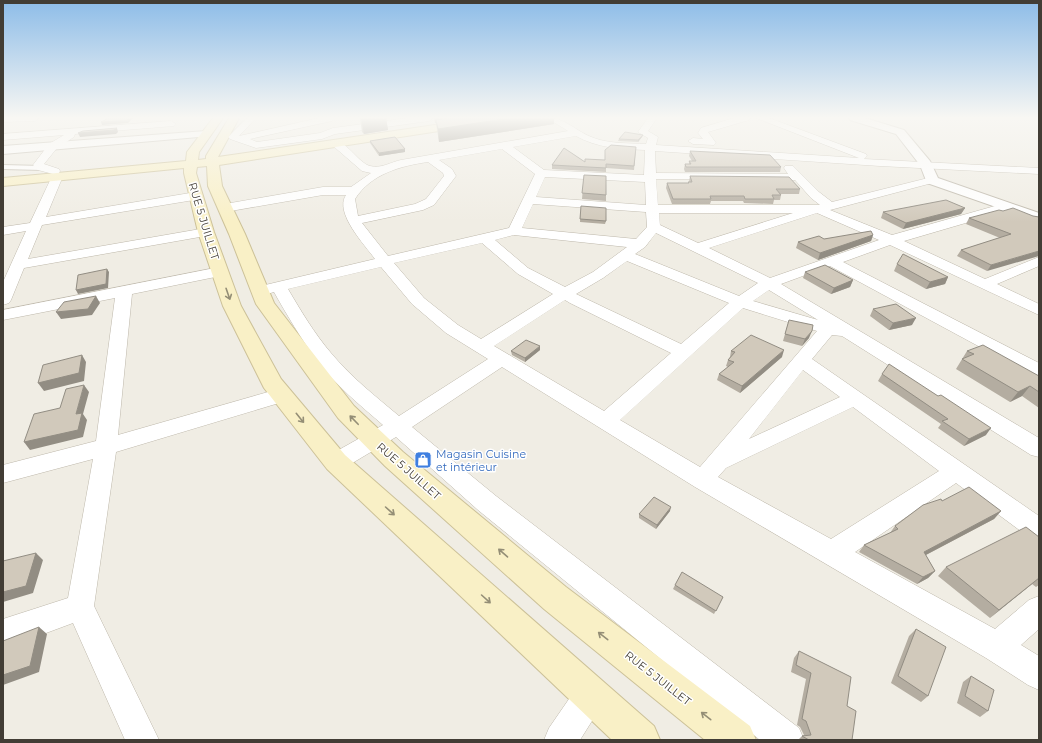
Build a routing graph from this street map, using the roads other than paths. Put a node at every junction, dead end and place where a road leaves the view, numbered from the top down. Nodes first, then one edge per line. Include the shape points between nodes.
1 (14, 153) edge
2 (48, 153) edge
3 (160, 153) edge
4 (171, 153) edge
5 (204, 153) edge
6 (213, 153) edge
7 (261, 153) edge
8 (275, 153) edge
9 (347, 153) edge
10 (463, 153) edge
11 (514, 153) edge
12 (653, 153) edge
13 (754, 153) edge
14 (831, 153) edge
15 (853, 153) edge
16 (917, 153) edge
17 (3, 154) edge
18 (165, 154) dead end
19 (783, 156) junction
20 (430, 158) junction
21 (838, 160) junction
22 (880, 163) junction
23 (128, 164) junction
24 (926, 164) junction
25 (3, 167) edge
26 (42, 168) junction
27 (382, 170) junction
28 (1024, 170) junction
29 (1039, 171) edge
30 (541, 173) junction
31 (56, 174) junction
32 (3, 176) edge
33 (651, 177) junction
34 (798, 177) junction
35 (932, 180) junction
36 (1039, 180) edge
37 (3, 182) edge
38 (355, 191) junction
39 (196, 196) junction
40 (528, 200) junction
41 (824, 207) junction
42 (1006, 207) junction
43 (225, 208) junction
44 (652, 209) junction
45 (1039, 218) edge
46 (354, 221) junction
47 (36, 224) junction
48 (654, 227) junction
49 (3, 231) edge
50 (514, 231) junction
51 (206, 232) junction
52 (486, 239) junction
53 (891, 240) junction
54 (640, 244) junction
55 (696, 248) junction
56 (625, 255) junction
57 (831, 261) junction
58 (1039, 261) edge
59 (385, 262) junction
60 (18, 265) junction
61 (220, 272) junction
62 (769, 283) junction
63 (984, 284) junction
64 (269, 289) junction
65 (124, 291) junction
66 (565, 294) junction
67 (3, 300) edge
68 (740, 302) junction
69 (1039, 310) edge
70 (3, 316) edge
71 (828, 329) junction
72 (850, 332) junction
73 (481, 347) junction
74 (683, 352) junction
75 (501, 359) junction
76 (801, 360) junction
77 (1039, 371) edge
78 (282, 395) junction
79 (856, 398) junction
80 (605, 421) junction
81 (397, 427) junction
82 (374, 441) junction
83 (106, 447) junction
84 (1039, 449) edge
85 (336, 462) junction
86 (716, 464) junction
87 (957, 471) junction
88 (3, 474) edge
89 (703, 480) junction
90 (1039, 530) edge
91 (832, 553) junction
92 (80, 607) junction
93 (1039, 610) edge
94 (3, 634) edge
95 (997, 647) junction
96 (1039, 674) edge
97 (591, 694) junction
98 (142, 740) edge
99 (561, 740) edge
100 (640, 740) edge
101 (736, 740) edge
102 (787, 740) edge

1 - 17 street
2 - 26 street via 38,165
3 - 31 main road
4 - 23 main road
5 - 39 main road, RUE 5 JUILLET via 190,173
6 - 43 main road, RUE 5 JUILLET via 215,186
7 - 8 main road
9 - 27 street via 366,169
10 - 20 street
11 - 30 street
12 - 33 street
13 - 19 street
14 - 21 street
15 - 22 street
16 - 24 street
18 - 23 main road
19 - 21 street
19 - 34 street
20 - 27 street via 401,163
20 - 46 street via 448,171 450,176 430,202 419,208
21 - 22 street
22 - 24 street
23 - 31 main road
24 - 28 street
24 - 35 street
25 - 26 lane
26 - 31 street
27 - 38 street
28 - 29 street
28 - 36 street
30 - 33 street
30 - 40 street
31 - 32 main road
31 - 37 main road
31 - 47 street
33 - 34 street
33 - 44 street
34 - 41 street
35 - 41 street
35 - 42 street
38 - 43 street via 323,191
38 - 46 street via 349,199 350,213
39 - 47 street
39 - 51 main road, RUE 5 JUILLET
40 - 44 street
40 - 50 street
41 - 44 street
41 - 53 street
41 - 55 street
42 - 45 street
42 - 53 street
43 - 64 main road, RUE 5 JUILLET
44 - 48 street
46 - 59 street
47 - 49 street
47 - 60 street
48 - 54 street
48 - 55 street
50 - 52 street
50 - 54 street
51 - 60 street
51 - 61 main road, RUE 5 JUILLET
52 - 59 street
52 - 66 street via 523,271
53 - 57 street
53 - 63 street
54 - 56 street
55 - 62 street
56 - 66 street via 598,275
56 - 68 street
57 - 62 street
57 - 77 street
58 - 63 street
59 - 64 street
59 - 73 street via 418,301 452,329
60 - 67 street
61 - 65 street
61 -> 78 main road, RUE 5 JUILLET via 232,306 272,383
62 - 68 street
62 - 72 street
63 - 69 street
64 - 81 street via 296,318 324,357 357,392
82 -> 64 main road, RUE 5 JUILLET via 346,412 265,304
65 - 70 street
65 - 83 street
66 - 73 street
66 - 74 street
68 - 71 street
68 - 74 street
71 - 72 street
71 - 76 street
72 - 84 street
73 - 75 street
74 - 80 street
75 - 80 street
75 - 81 street
76 - 79 street
76 - 86 street
78 - 83 street
78 -> 85 main road, RUE 5 JUILLET
79 - 86 street
79 - 87 street
80 - 89 street
81 - 82 street
81 - 102 street via 487,503
82 - 85 street
101 -> 82 main road, RUE 5 JUILLET via 555,598
83 - 88 street
83 - 92 street
85 -> 97 main road, RUE 5 JUILLET
86 - 89 street
87 - 90 street
87 - 91 street
89 - 91 street
91 - 95 street
92 - 94 street
92 - 98 street
93 - 95 street
95 - 96 street
97 - 99 street
97 - 100 main road, RUE 5 JUILLET

